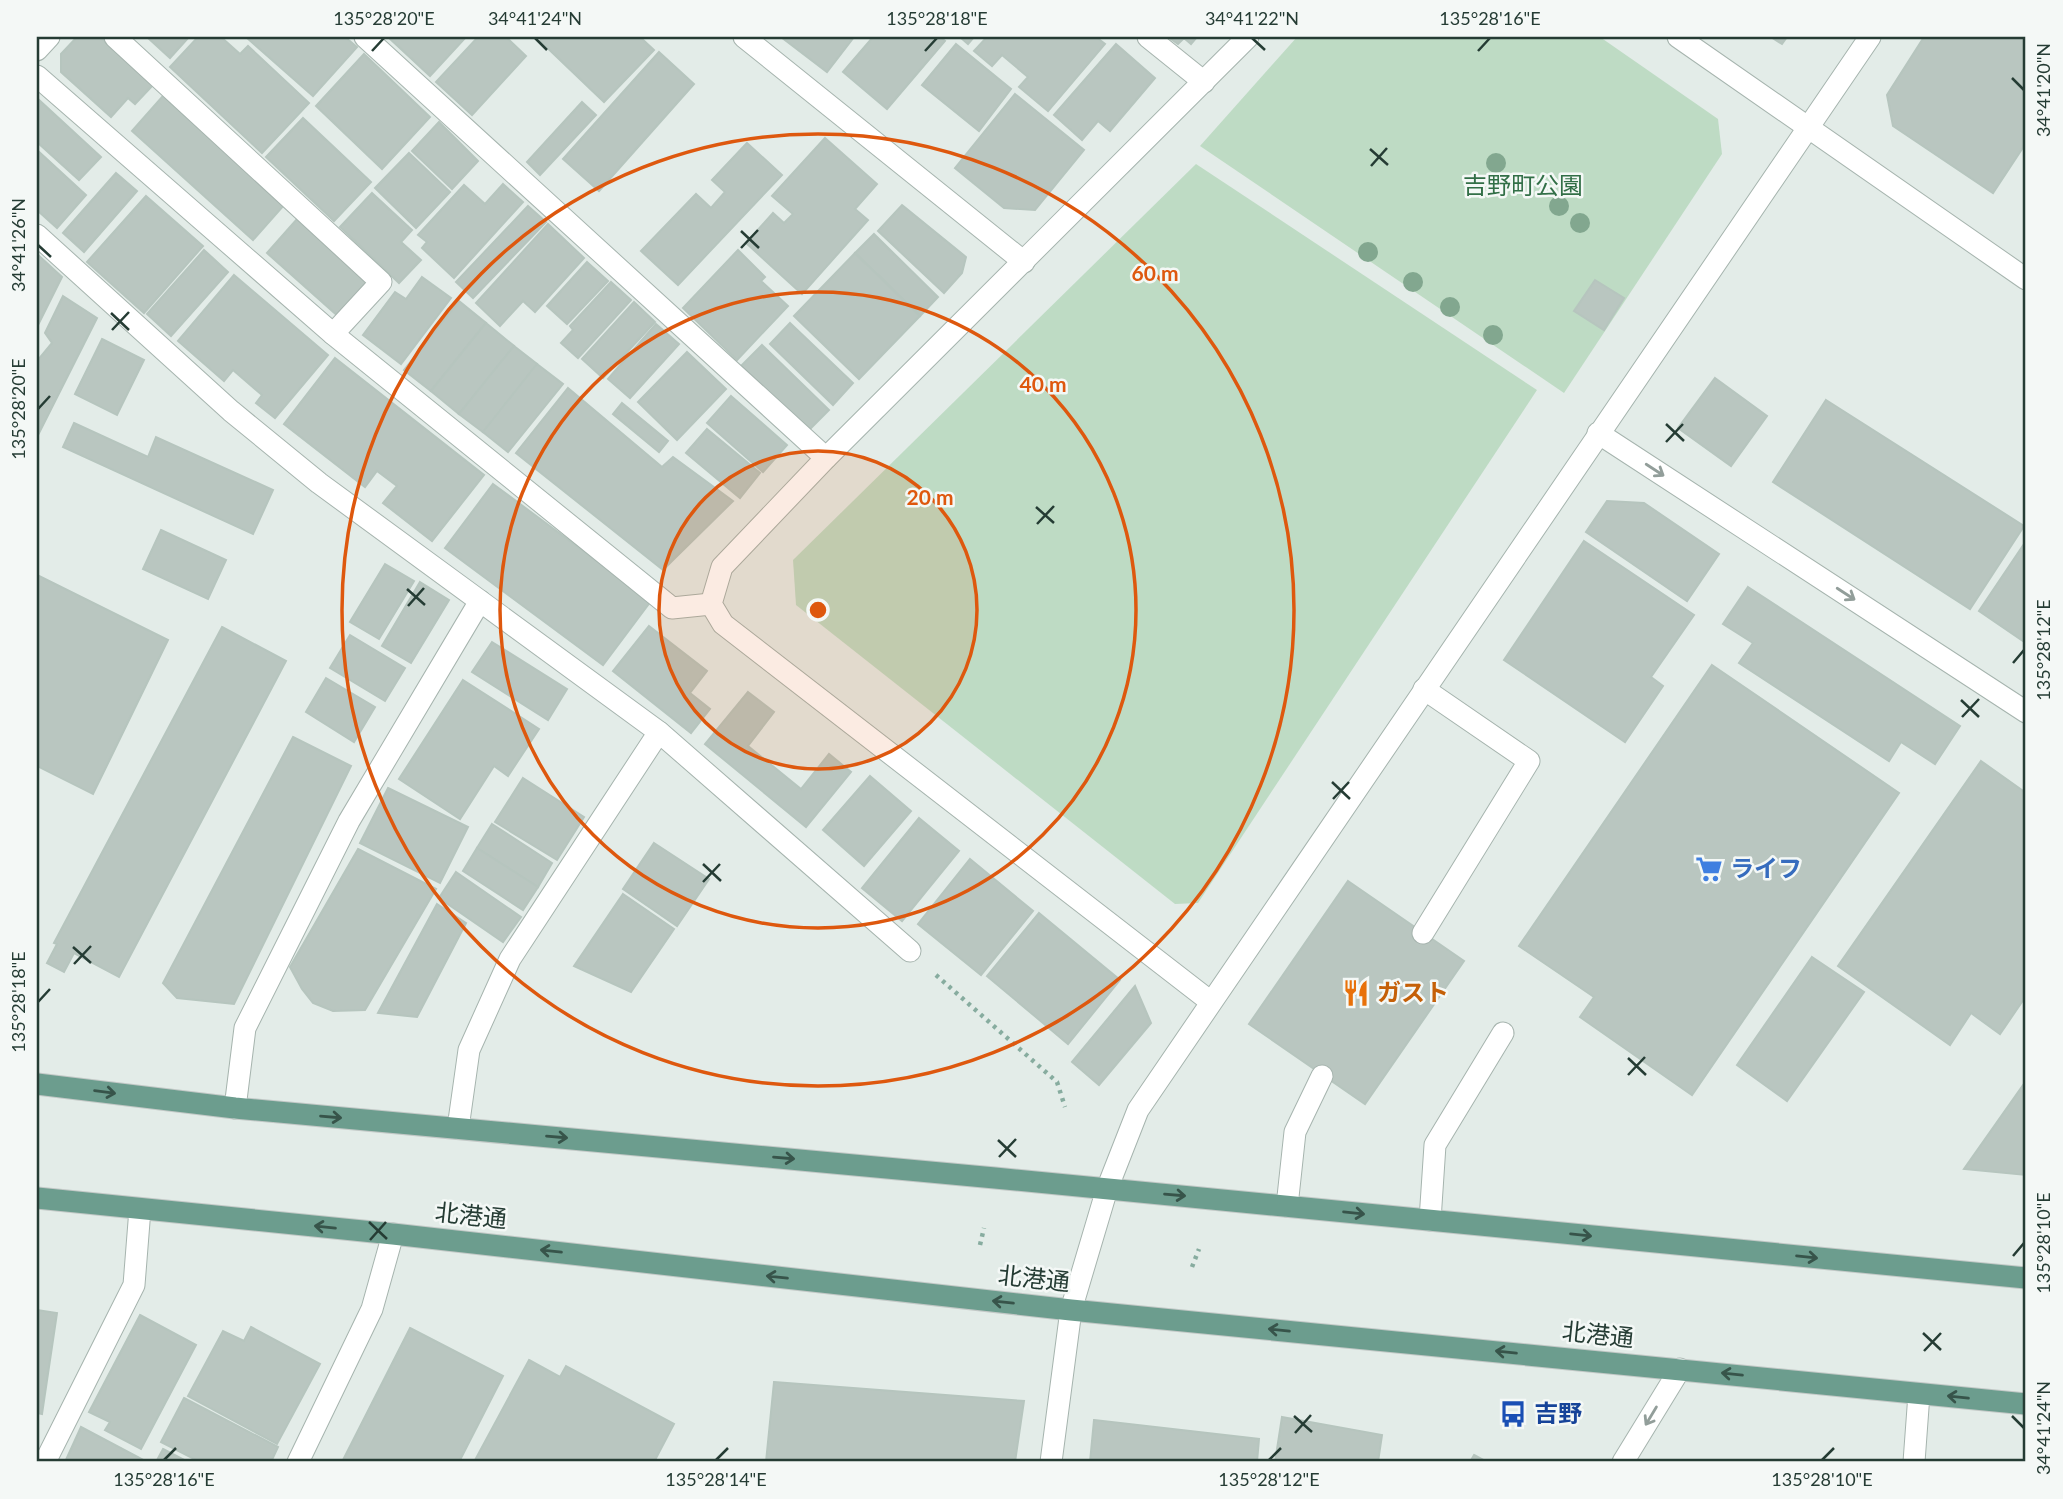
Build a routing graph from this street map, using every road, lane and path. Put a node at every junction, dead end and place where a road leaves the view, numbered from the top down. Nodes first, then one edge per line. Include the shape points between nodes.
1 (48, 37) edge
2 (115, 37) edge
3 (365, 37) edge
4 (744, 37) edge
5 (1148, 37) edge
6 (1248, 37) edge
7 (1678, 37) edge
8 (1870, 37) edge
9 (37, 50) edge
10 (37, 76) edge
11 (1204, 82) junction
12 (1809, 128) junction
13 (37, 235) edge
14 (1024, 262) junction
15 (2026, 279) edge
16 (332, 334) junction
17 (1598, 433) junction
18 (826, 458) junction
19 (480, 601) junction
20 (711, 604) junction
21 (1424, 690) junction
22 (2026, 712) edge
23 (659, 732) junction
24 (1423, 933) dead end
25 (910, 951) joint
26 (1211, 1002) junction
27 (1503, 1033) dead end
28 (1322, 1076) dead end
29 (37, 1084) edge
30 (1065, 1107) dead end
31 (235, 1108) junction
32 (458, 1128) junction
33 (1107, 1189) junction
34 (37, 1198) edge
35 (1287, 1206) junction
36 (140, 1209) junction
37 (1430, 1220) junction
38 (984, 1228) dead end
39 (393, 1234) junction
40 (980, 1245) dead end
41 (1199, 1249) dead end
42 (1192, 1267) dead end
43 (2026, 1278) edge
44 (1071, 1310) junction
45 (1680, 1369) junction
46 (1919, 1394) junction
47 (2026, 1404) edge
48 (45, 1462) edge
49 (298, 1462) edge
50 (1051, 1462) edge
51 (1623, 1462) edge
52 (1914, 1462) edge

1 - 9 street
2 - 16 street via 381,282
3 - 18 street
4 - 14 street
5 - 11 street
6 - 11 street
7 - 12 street
8 - 12 street
10 - 16 street
11 - 14 street
12 - 15 street
12 - 17 street
13 - 19 street via 231,411 319,483
14 - 18 street
16 - 20 street via 672,608
17 - 21 street
17 -> 22 street
18 - 20 street via 722,567
19 - 23 street
19 - 31 street via 349,821 245,1028
20 - 26 street via 723,624
21 - 24 street via 1529,761
21 - 26 street
23 - 25 street
23 - 32 street via 510,959 469,1050
25 - 30 path via 1057,1082
26 - 33 street via 1138,1110
27 - 37 street via 1435,1144
28 - 35 street via 1295,1132
29 -> 31 main road
31 -> 32 main road
32 -> 33 main road
33 -> 35 main road
33 - 44 street
34 - 36 main road, 北港通
35 -> 37 main road
39 -> 36 main road, 北港通
36 - 48 street via 134,1285
37 -> 43 main road
38 - 40 path
44 -> 39 main road, 北港通
39 - 49 street via 372,1310
41 - 42 path
45 -> 44 main road, 北港通
44 - 50 street
46 -> 45 main road, 北港通
45 -> 51 street
47 -> 46 main road, 北港通
46 - 52 street

